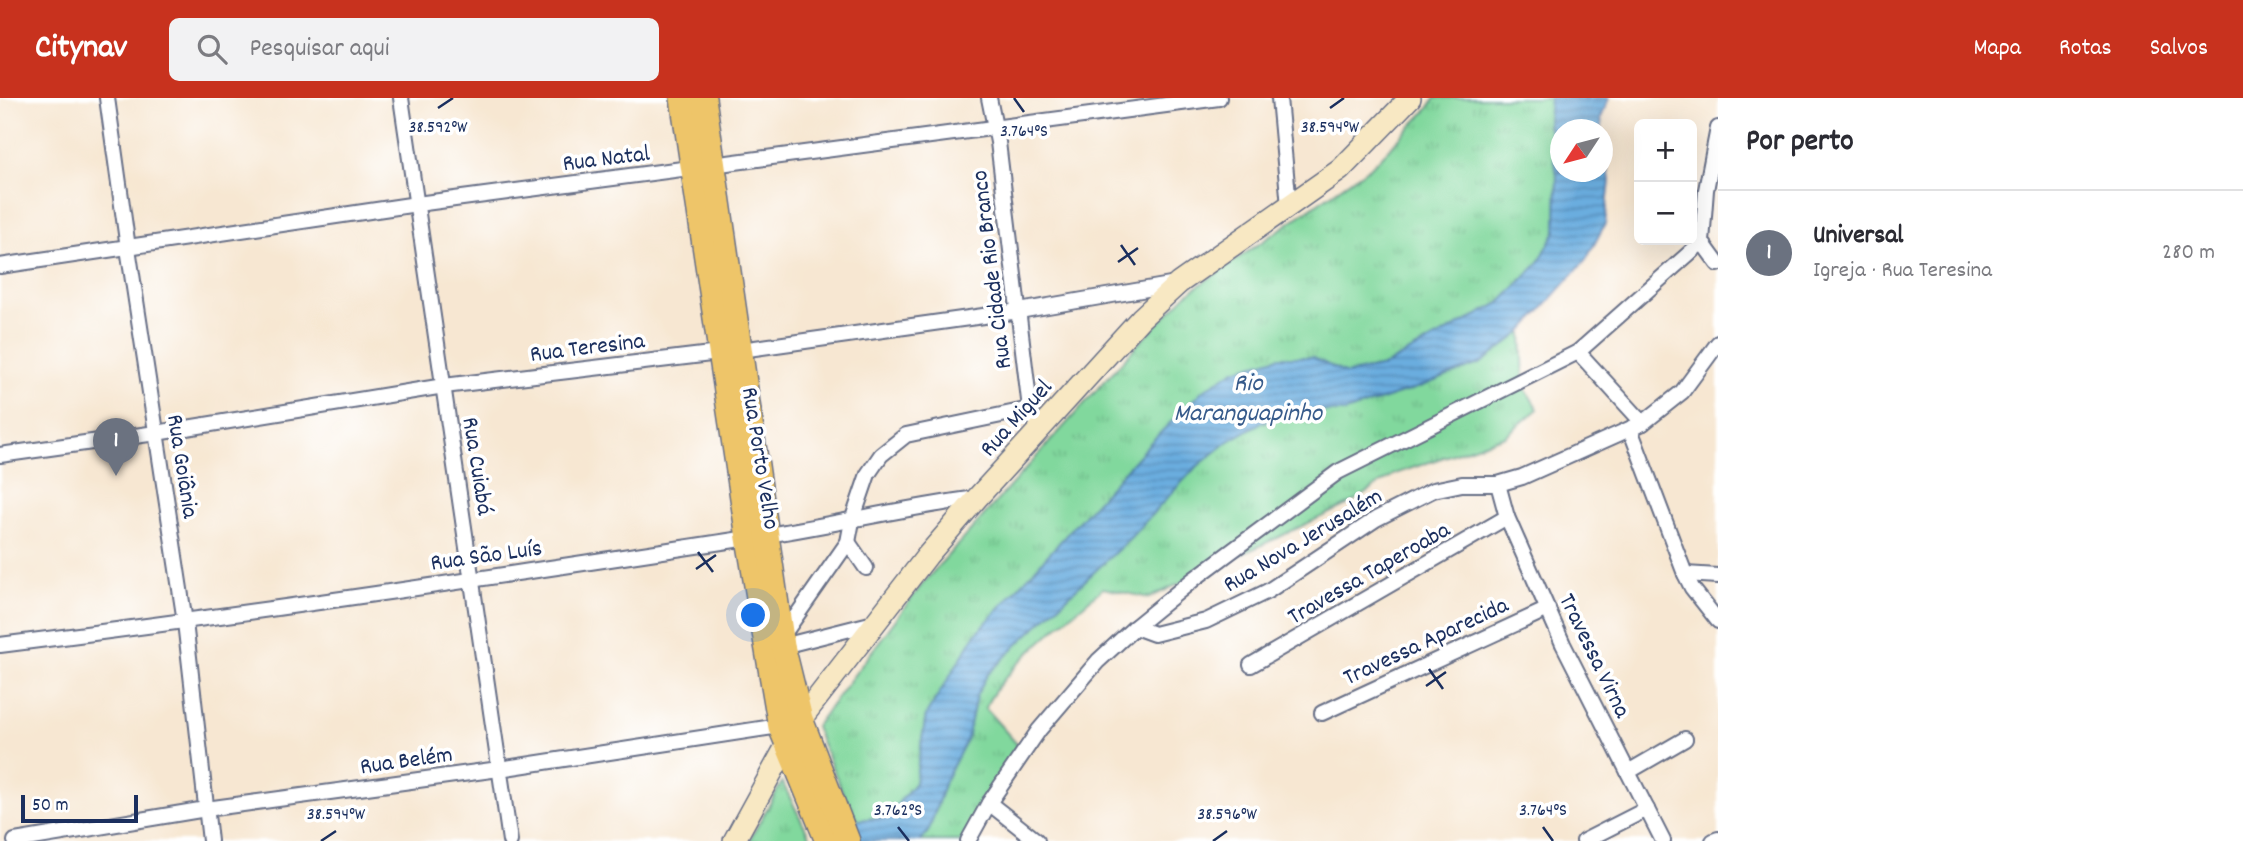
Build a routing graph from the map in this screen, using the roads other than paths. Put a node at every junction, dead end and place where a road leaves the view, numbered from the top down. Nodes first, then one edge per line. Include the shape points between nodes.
1 (107, 98) edge
2 (401, 98) edge
3 (682, 98) edge
4 (704, 98) edge
5 (989, 98) edge
6 (1219, 98) edge
7 (1279, 98) edge
8 (1410, 98) edge
9 (994, 128) junction
10 (1718, 128) edge
11 (702, 167) junction
12 (417, 204) junction
13 (1289, 206) junction
14 (1702, 242) junction
15 (128, 248) junction
16 (1718, 264) edge
17 (0, 266) edge
18 (1179, 283) junction
19 (1019, 311) junction
20 (1718, 343) edge
21 (729, 352) junction
22 (1578, 352) junction
23 (444, 386) junction
24 (1030, 409) junction
25 (1637, 426) junction
26 (156, 433) junction
27 (1034, 436) junction
28 (0, 455) edge
29 (1498, 484) junction
30 (977, 498) junction
31 (1507, 517) junction
32 (852, 521) junction
33 (757, 537) junction
34 (848, 542) junction
35 (866, 568) dead end
36 (1685, 574) junction
37 (1718, 576) edge
38 (473, 579) junction
39 (1548, 609) junction
40 (1718, 621) edge
41 (185, 622) junction
42 (874, 623) junction
43 (1135, 627) junction
44 (783, 640) junction
45 (0, 645) edge
46 (1251, 665) dead end
47 (1322, 713) dead end
48 (789, 730) junction
49 (1685, 739) dead end
50 (499, 769) junction
51 (1628, 772) junction
52 (989, 803) junction
53 (205, 809) junction
54 (1647, 809) junction
55 (827, 816) junction
56 (15, 841) edge
57 (210, 841) edge
58 (510, 841) edge
59 (734, 841) edge
60 (827, 841) edge
61 (848, 841) edge
62 (968, 841) edge
63 (1037, 841) edge
64 (1584, 841) edge
65 (1663, 841) edge

1 - 15 street, Rua Goiânia
2 - 12 street, Rua Cuiabá
3 - 11 main road, Rua Porto Velho
4 - 11 main road, Rua Porto Velho
5 - 9 street, Rua Cidade Rio Branco
6 - 9 street, Rua Natal
7 - 13 street
8 - 13 main road, Rua Miguel via 1340,170
9 - 11 street, Rua Natal
9 - 19 street, Rua Cidade Rio Branco
10 - 14 street
11 - 12 street, Rua Natal
11 - 21 main road, Rua Porto Velho
12 - 15 street, Rua Natal
12 - 23 street, Rua Cuiabá
13 - 18 main road, Rua Miguel
14 - 16 street
14 - 22 street
15 - 17 street, Rua Natal
15 - 26 street, Rua Goiânia
18 - 19 street, Rua Teresina
18 - 27 main road, Rua Miguel via 1141,318
19 - 21 street, Rua Teresina
19 - 24 street, Rua Cidade Rio Branco
20 - 25 street, Rua Nova Jerusalém via 1682,392
21 - 23 street, Rua Teresina
21 - 33 main road, Rua Porto Velho
22 - 25 street
22 - 43 street via 1338,472
23 - 26 street, Rua Teresina
23 - 38 street, Rua Cuiabá
24 - 27 street, Rua Cidade Rio Branco
24 - 32 street via 906,435 873,467
25 - 29 street, Rua Nova Jerusalém
25 - 36 street
26 - 28 street, Rua Teresina
26 - 41 street, Rua Goiânia
27 - 30 main road, Rua Miguel
29 - 31 street, Travessa Virna
29 - 43 street, Rua Nova Jerusalém via 1433,490 1376,519 1268,591 1206,621 1154,634
30 - 32 street, Rua São Luís via 907,507
30 - 42 main road, Rua Miguel
31 - 39 street, Travessa Virna
31 - 46 street, Travessa Taperoaba
32 - 33 street, Rua São Luís
32 - 34 street
33 - 38 street, Rua São Luís
33 - 44 main road, Rua Porto Velho
33 - 48 main road, Rua Porto Velho
34 - 35 street
34 - 44 street
36 - 37 street
36 - 40 street
38 - 41 street, Rua São Luís
38 - 50 street, Rua Cuiabá
39 - 47 street, Travessa Aparecida
39 - 51 street, Travessa Virna
41 - 45 street, Rua São Luís
41 - 53 street, Rua Goiânia
42 - 44 street
42 - 48 main road, Rua Miguel
43 - 52 street via 1039,730
44 - 48 main road, Rua Porto Velho
48 - 50 street, Rua Belém
48 - 55 main road, Rua Porto Velho
48 - 59 main road, Rua Miguel
49 - 51 street
50 - 53 street, Rua Belém
50 - 58 street, Rua Cuiabá
51 - 54 street, Travessa Virna
52 - 62 street
52 - 63 street
53 - 56 street, Rua Belém
53 - 57 street, Rua Goiânia
54 - 64 street
54 - 65 street, Travessa Virna
55 - 60 main road
55 - 61 main road

